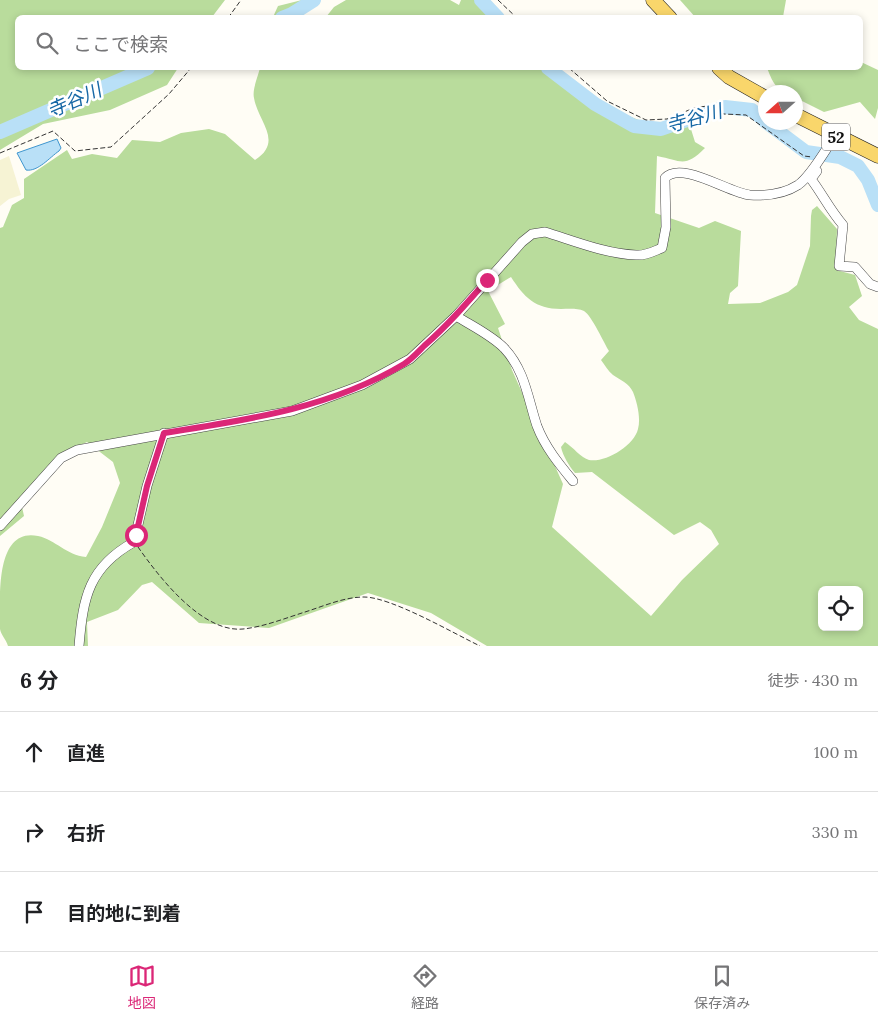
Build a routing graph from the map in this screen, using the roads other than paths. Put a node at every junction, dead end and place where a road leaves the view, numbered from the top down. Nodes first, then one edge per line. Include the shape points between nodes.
1 (653, 0) edge
2 (667, 15) edge
3 (721, 70) edge
4 (758, 93) edge
5 (803, 119) edge
6 (835, 136) junction
7 (878, 156) edge
8 (820, 158) junction
9 (878, 288) edge
10 (456, 316) junction
11 (164, 433) junction
12 (573, 481) dead end
13 (0, 526) edge
14 (79, 646) edge

1 - 2 main road
3 - 4 main road
5 - 6 main road, 52
6 - 7 main road, 52
6 - 8 street
8 - 9 street via 826,160 811,179 828,208 843,224 839,266 855,267
8 - 10 street via 800,184 780,194 750,195 702,177 669,173 664,178 666,227 662,248 636,255 586,245 545,232 532,234
10 - 11 street via 405,363 362,385 292,411
10 - 12 street via 506,349 530,395 537,426 551,453
11 - 13 street via 77,450 61,458
11 - 14 street via 134,542 103,564 93,581 80,622

